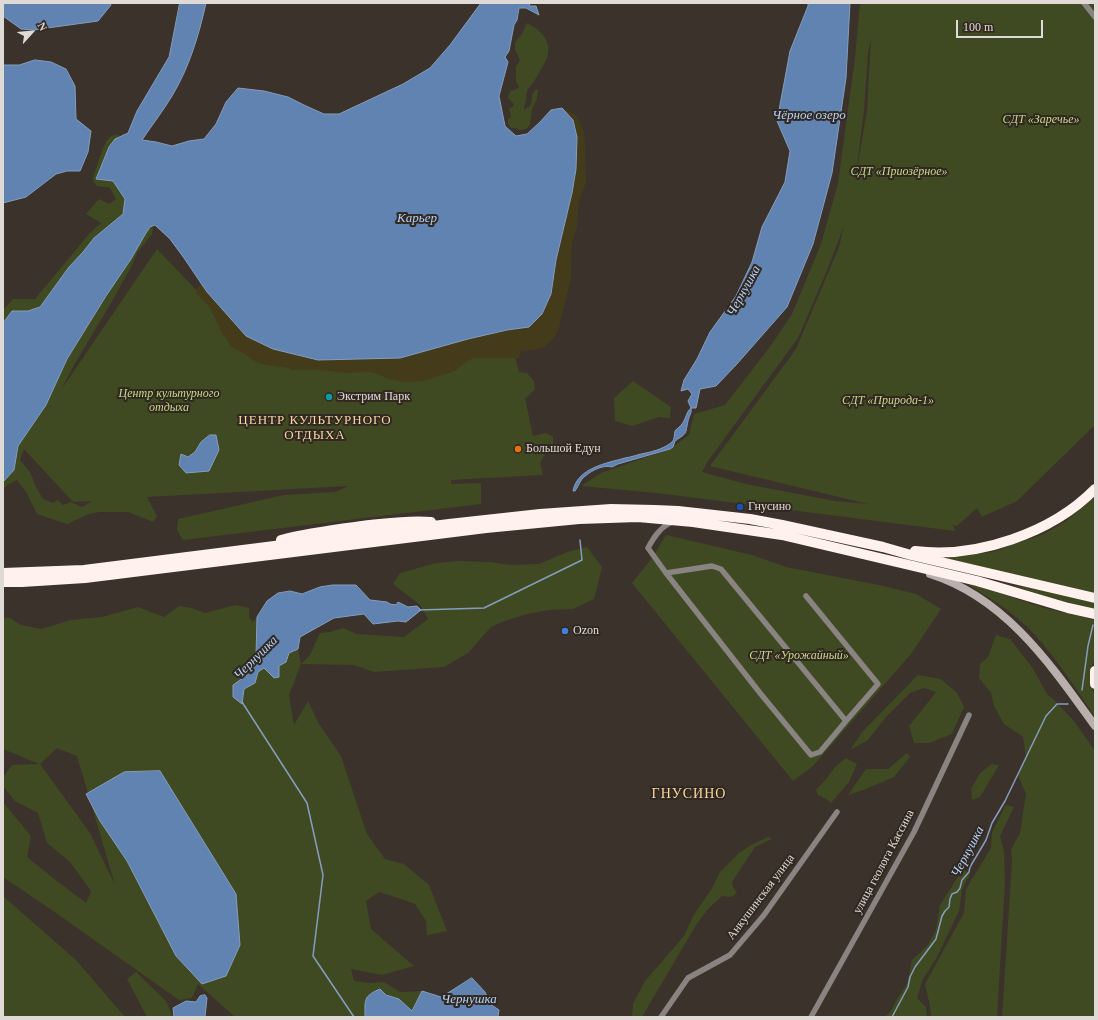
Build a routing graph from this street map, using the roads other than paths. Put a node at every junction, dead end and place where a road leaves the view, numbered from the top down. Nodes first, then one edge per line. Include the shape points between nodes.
1 (1084, 3) edge
2 (1095, 17) edge
3 (1095, 489) edge
4 (677, 520) junction
5 (883, 547) junction
6 (882, 558) junction
7 (3, 573) edge
8 (666, 573) junction
9 (3, 582) edge
10 (806, 596) dead end
11 (1095, 598) edge
12 (1095, 614) edge
13 (1095, 671) edge
14 (1095, 684) edge
15 (969, 715) dead end
16 (846, 721) junction
17 (1095, 726) edge
18 (837, 812) dead end
19 (661, 1017) edge
20 (811, 1017) edge

1 - 2 street
3 - 5 highway via 1050,522 1003,543 939,552
4 - 6 highway via 782,535
4 - 8 street via 663,527 648,548
4 - 9 highway via 613,517 549,521 92,577
5 - 7 highway via 750,519 697,512 611,509 461,523 84,570
5 - 11 highway
6 - 12 highway
6 - 17 main road via 951,582 1003,616 1040,652
8 - 16 street via 712,566 721,569
8 - 16 street via 811,755 820,752
10 - 16 street via 878,684
13 - 14 highway
15 - 20 street, улица геолога Кассина via 914,832
18 - 19 street, Анкушинская улица via 764,915 730,955 688,978

